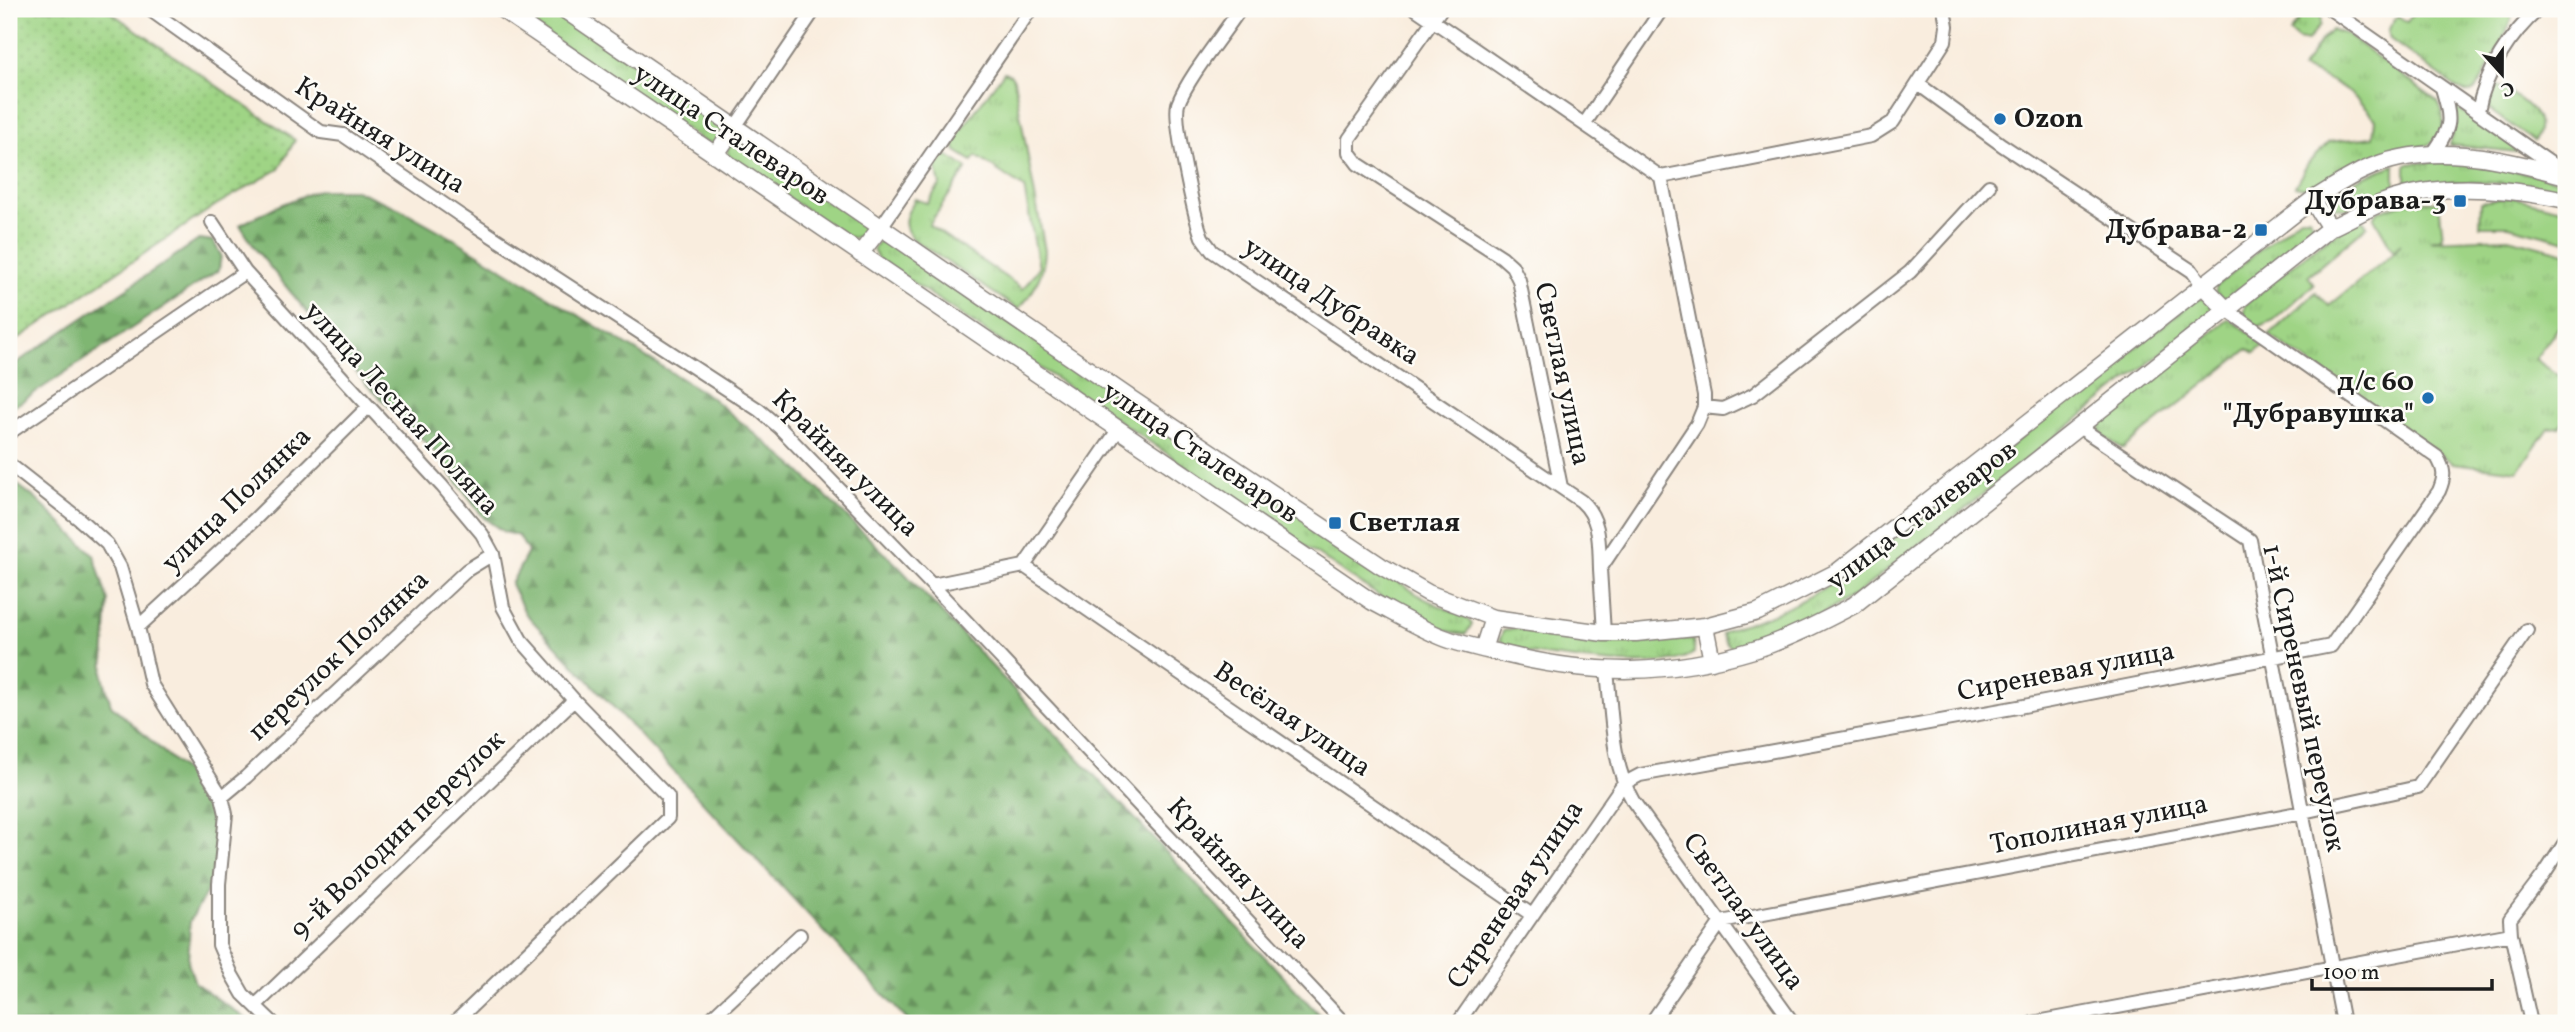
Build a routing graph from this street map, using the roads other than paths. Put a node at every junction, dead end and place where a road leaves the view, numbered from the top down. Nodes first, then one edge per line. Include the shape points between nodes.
1 (149, 9) edge
2 (502, 9) edge
3 (563, 9) edge
4 (815, 9) edge
5 (1031, 9) edge
6 (1240, 9) edge
7 (1416, 9) edge
8 (1441, 9) edge
9 (1662, 9) edge
10 (1944, 9) edge
11 (2330, 9) edge
12 (2539, 9) edge
13 (1433, 20) junction
14 (1918, 84) junction
15 (2442, 88) junction
16 (2478, 111) junction
17 (1585, 123) junction
18 (735, 127) junction
19 (2433, 153) junction
20 (715, 155) junction
21 (2566, 175) edge
22 (1661, 177) junction
23 (1989, 186) dead end
24 (2312, 200) junction
25 (2566, 200) edge
26 (212, 222) dead end
27 (881, 227) junction
28 (2330, 228) junction
29 (860, 254) junction
30 (246, 272) junction
31 (2204, 287) junction
32 (2227, 310) junction
33 (368, 407) junction
34 (1704, 407) junction
35 (2079, 426) junction
36 (1118, 430) junction
37 (9, 433) edge
38 (9, 464) edge
39 (1561, 487) junction
40 (493, 554) junction
41 (1024, 566) junction
42 (1600, 569) junction
43 (932, 585) junction
44 (1493, 618) junction
45 (1705, 626) junction
46 (138, 627) junction
47 (2527, 630) dead end
48 (1604, 633) junction
49 (1483, 649) junction
50 (2272, 657) junction
51 (1712, 661) junction
52 (1607, 671) junction
53 (574, 700) junction
54 (1623, 784) junction
55 (222, 797) junction
56 (2303, 812) junction
57 (2566, 841) edge
58 (1532, 915) junction
59 (1721, 922) junction
60 (2511, 933) junction
61 (800, 935) dead end
62 (2332, 968) junction
63 (256, 1005) junction
64 (274, 1023) edge
65 (454, 1023) edge
66 (706, 1023) edge
67 (1344, 1023) edge
68 (1458, 1023) edge
69 (1651, 1023) edge
70 (1793, 1023) edge
71 (2032, 1023) edge
72 (2343, 1023) edge
73 (2530, 1023) edge

1 - 43 street, Крайняя улица via 321,132 343,135 759,410
2 - 20 main road, улица Сталеваров
3 - 18 main road, улица Сталеваров
4 - 18 street
5 - 27 street
6 - 39 street, улица Дубравка via 1177,107 1203,237 1218,255
7 - 13 street
8 - 13 street, Светлая улица
9 - 17 street
10 - 14 street via 1945,41
11 - 15 street
12 - 16 street via 2504,50 2482,91
13 - 17 street
13 - 39 street, Светлая улица via 1349,139 1349,152 1359,164 1512,266 1519,279
14 - 22 street via 1893,122 1871,136
14 - 31 street via 2192,271
15 - 16 street
15 - 19 street via 2450,124
16 - 21 street
17 - 22 street
18 - 20 main road
18 - 27 main road, улица Сталеваров
19 - 21 main road, улица Сталеваров via 2513,162
19 - 24 main road, улица Сталеваров via 2364,170
20 - 29 main road, улица Сталеваров
22 - 34 street
23 - 34 street via 1910,272 1753,395 1723,409
24 - 28 main road
24 - 31 main road, улица Сталеваров
25 - 28 main road, улица Сталеваров via 2500,189 2436,190 2383,203
26 - 30 street, улица Лесная Поляна
27 - 29 main road
27 - 44 main road, улица Сталеваров via 1381,566 1428,593
28 - 32 main road, улица Сталеваров
29 - 36 main road, улица Сталеваров
30 - 33 street, улица Лесная Поляна
30 - 37 street
31 - 32 main road
31 - 45 main road, улица Сталеваров via 1837,572 1758,612
32 - 35 main road, улица Сталеваров
32 - 50 street, Сиреневая улица via 2437,457 2445,478 2331,646
33 - 40 street, улица Лесная Поляна via 442,486
33 - 46 street, улица Полянка
34 - 42 street
35 - 50 street, 1-й Сиреневый переулок via 2250,540
35 - 51 main road, улица Сталеваров via 1854,605 1759,648
36 - 41 street
36 - 49 main road, улица Сталеваров via 1371,601 1444,638
38 - 46 street via 107,544 120,567
39 - 42 street, улица Дубравка via 1592,510
40 - 53 street, улица Лесная Поляна via 503,607 521,640
40 - 55 street, переулок Полянка via 467,570
41 - 43 street
41 - 58 street, Весёлая улица
42 - 48 street, улица Дубравка
43 - 67 street, Крайняя улица
44 - 48 main road, улица Сталеваров
44 - 49 main road
45 - 48 main road, улица Сталеваров
45 - 51 main road
46 - 55 street via 151,684
47 - 56 street, Тополиная улица via 2417,787
49 - 52 main road, улица Сталеваров via 1540,663
50 - 54 street, Сиреневая улица via 1640,775
50 - 56 street, 1-й Сиреневый переулок
51 - 52 main road, улица Сталеваров via 1656,670
52 - 54 street, Светлая улица
53 - 63 street, 9-й Володин переулок
53 - 65 street, улица Лесная Поляна via 668,797 668,818
54 - 58 street, Сиреневая улица
54 - 59 street, Светлая улица
55 - 63 street via 226,814 219,944 243,994
56 - 59 street, Тополиная улица
56 - 62 street, 1-й Сиреневый переулок
57 - 60 street via 2510,919
58 - 68 street, Сиреневая улица
59 - 69 street
59 - 70 street, Светлая улица
60 - 62 street
60 - 73 street
61 - 66 street
62 - 71 street
62 - 72 street, 1-й Сиреневый переулок
63 - 64 street

